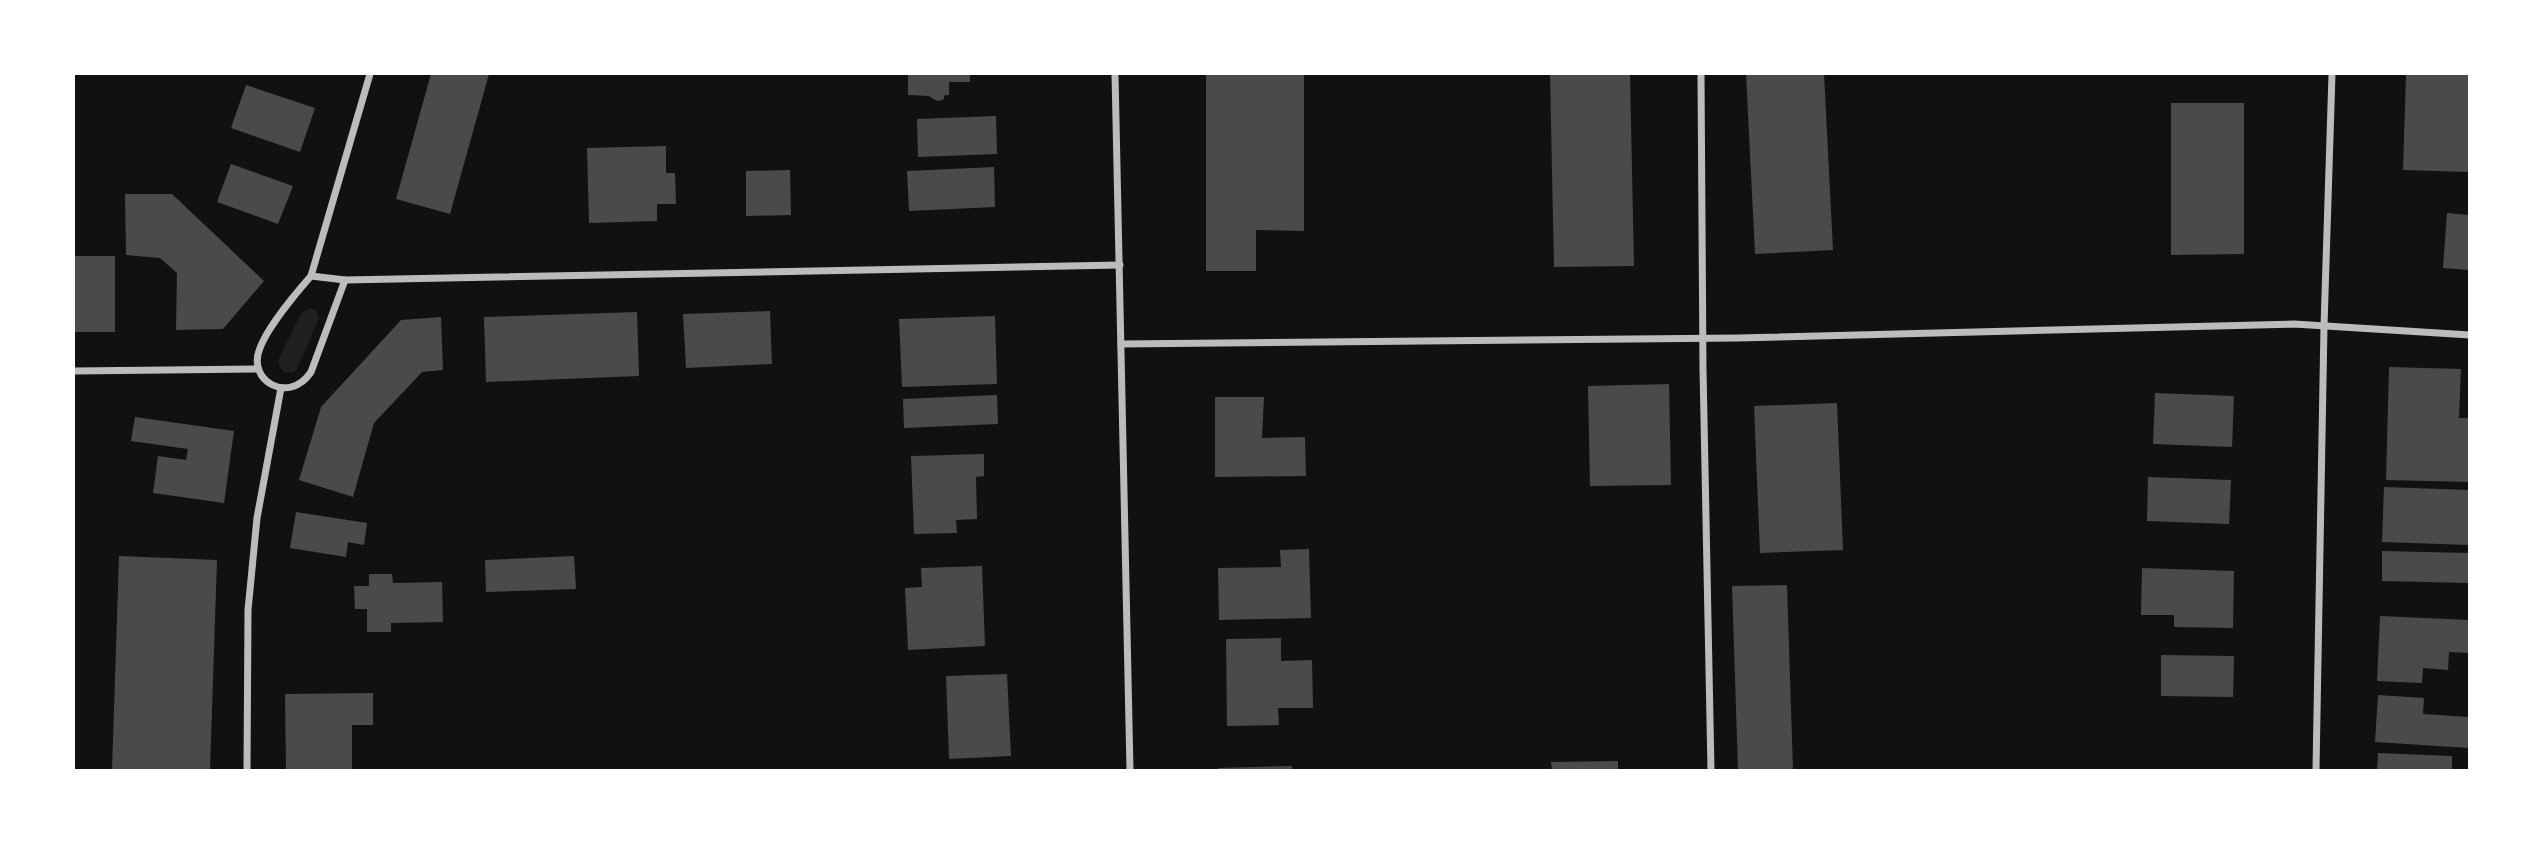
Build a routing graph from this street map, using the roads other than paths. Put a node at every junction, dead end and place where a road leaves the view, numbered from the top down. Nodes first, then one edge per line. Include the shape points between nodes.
1 (370, 74) edge
2 (1115, 74) edge
3 (1701, 74) edge
4 (2332, 74) edge
5 (1120, 265) junction
6 (311, 276) junction
7 (345, 279) junction
8 (2324, 326) junction
9 (2469, 335) edge
10 (1703, 338) junction
11 (1121, 344) junction
12 (258, 369) junction
13 (74, 371) edge
14 (281, 388) junction
15 (247, 771) edge
16 (1130, 771) edge
17 (1711, 771) edge
18 (2316, 771) edge

1 - 6 street
2 - 5 street
3 - 10 street
4 - 8 street
5 - 7 street
5 - 11 street
6 - 7 street
6 - 12 street via 259,349
7 - 14 street via 311,372 295,387
8 - 9 street
8 - 10 street
8 - 18 street
10 - 11 street
10 - 17 street
11 - 16 street
12 - 13 street
12 - 14 street via 266,381
14 - 15 street via 257,518 248,610

